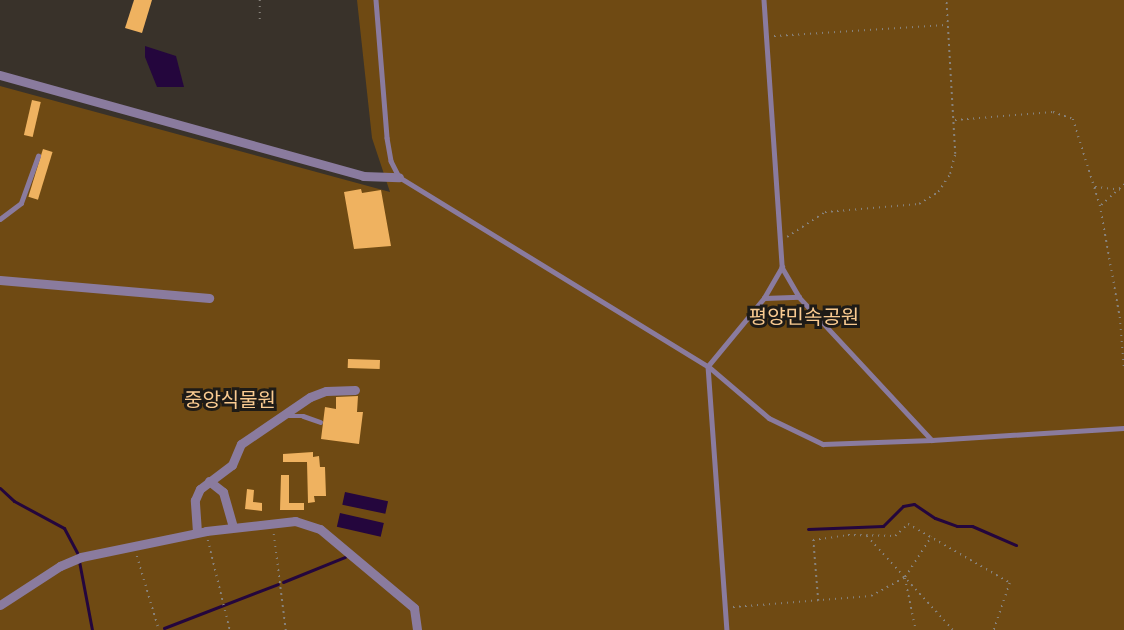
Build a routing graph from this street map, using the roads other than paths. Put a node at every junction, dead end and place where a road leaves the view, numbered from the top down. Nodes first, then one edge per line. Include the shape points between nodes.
1 (376, 0) edge
2 (764, 0) edge
3 (0, 75) edge
4 (38, 156) dead end
5 (399, 177) junction
6 (0, 219) edge
7 (782, 267) junction
8 (0, 280) edge
9 (799, 297) junction
10 (209, 298) dead end
11 (764, 298) junction
12 (708, 366) junction
13 (355, 390) dead end
14 (277, 418) junction
15 (320, 422) dead end
16 (1124, 428) edge
17 (932, 440) junction
18 (209, 481) junction
19 (233, 526) junction
20 (202, 532) junction
21 (0, 605) edge
22 (417, 630) edge
23 (727, 630) edge

1 - 5 lane via 387,138
2 - 7 lane
3 - 5 street via 363,176
4 - 6 lane via 21,203
5 - 12 lane
7 - 9 lane
7 - 11 lane
8 - 10 street
9 - 11 lane
9 - 17 lane
11 - 12 lane
12 - 17 lane via 769,418 823,444
12 - 23 lane
13 - 14 street via 326,390 291,406
14 - 15 lane via 303,416
14 - 18 street via 241,444 232,465
16 - 17 lane
18 - 19 street via 223,492
18 - 20 street via 195,500
19 - 20 street
19 - 22 street via 304,522 320,529 414,608
20 - 21 street via 70,561

